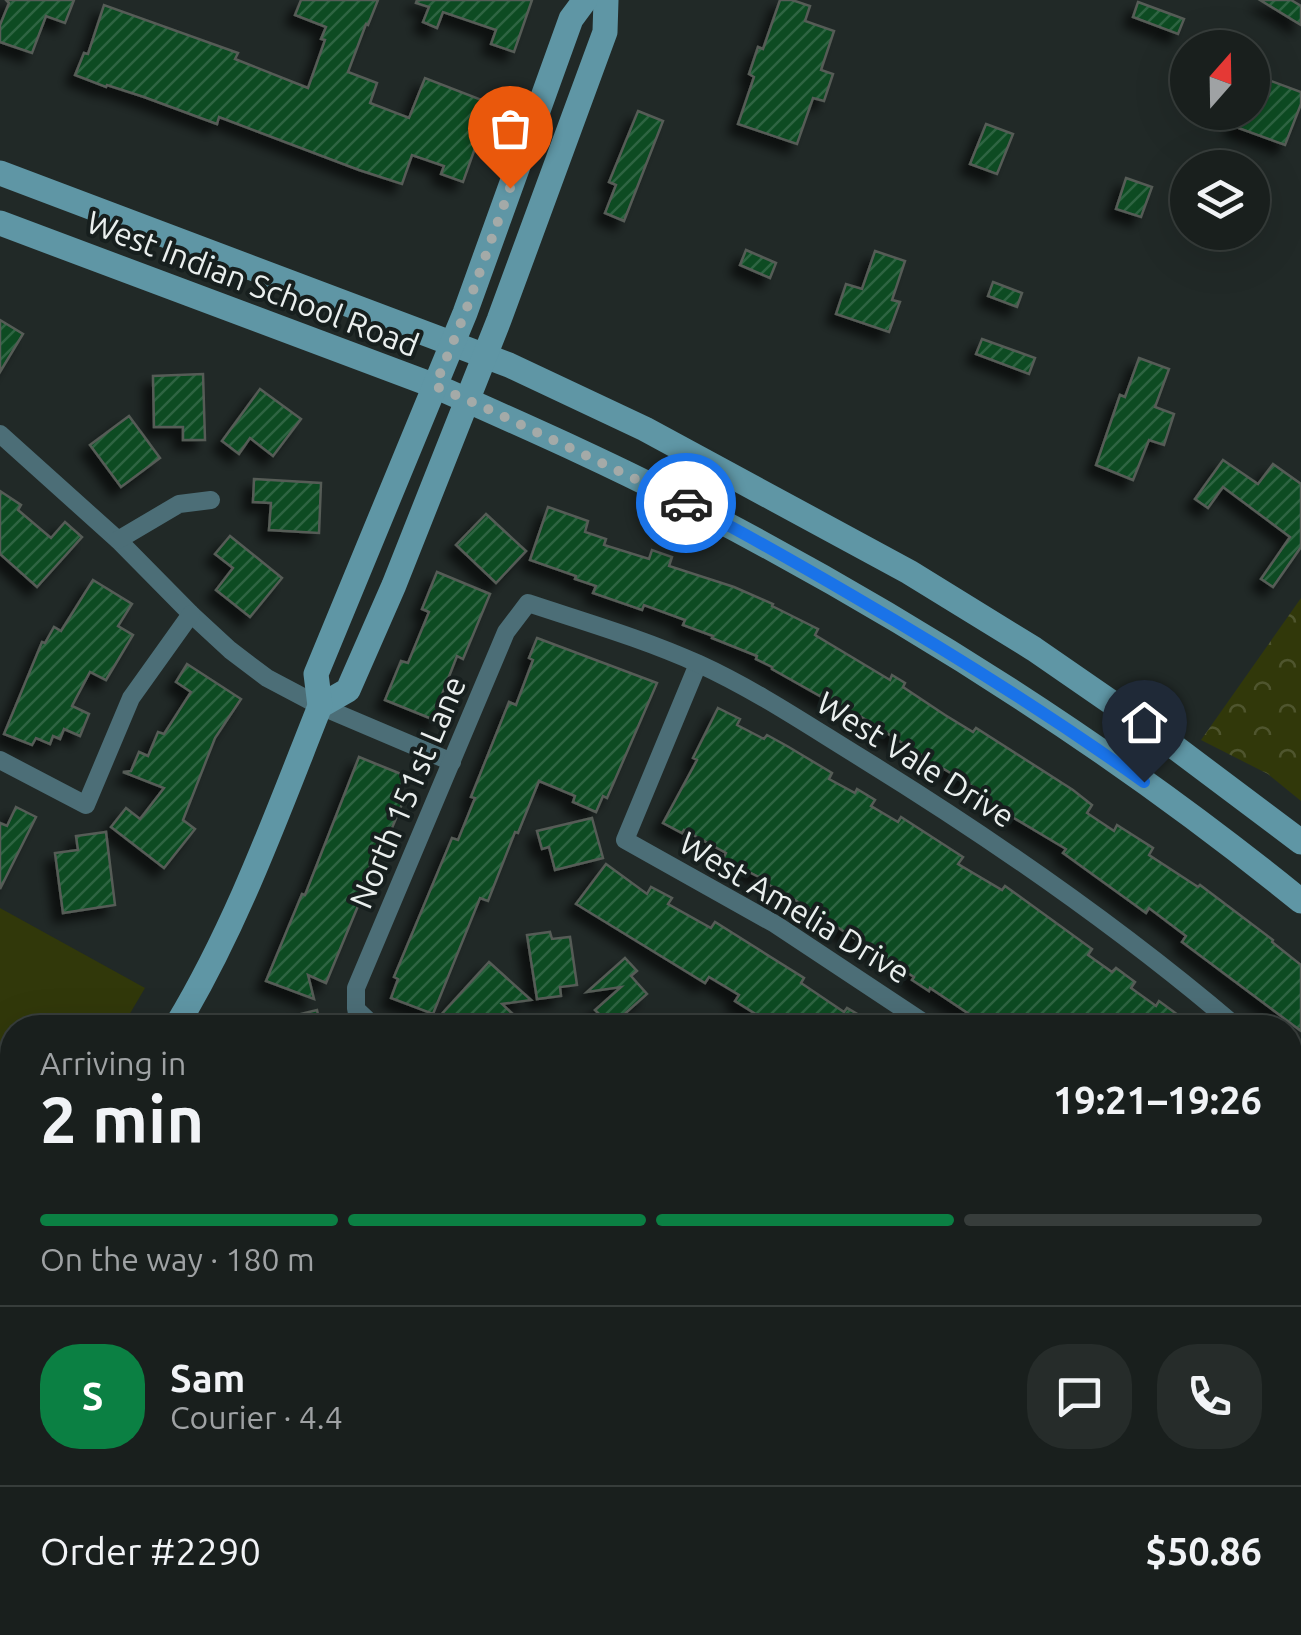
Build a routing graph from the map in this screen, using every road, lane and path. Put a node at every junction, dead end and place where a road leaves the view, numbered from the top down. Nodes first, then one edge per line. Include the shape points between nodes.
1 (585, 0) edge
2 (606, 0) edge
3 (0, 174) edge
4 (0, 222) edge
5 (444, 364) junction
6 (476, 378) junction
7 (0, 434) edge
8 (211, 500) dead end
9 (118, 540) junction
10 (372, 541) junction
11 (405, 554) junction
12 (528, 604) joint
13 (191, 614) junction
14 (698, 664) junction
15 (320, 706) junction
16 (0, 760) edge
17 (452, 762) junction
18 (1301, 842) edge
19 (1301, 901) edge
20 (183, 1015) edge
21 (362, 1015) edge
22 (912, 1015) edge
23 (1223, 1015) edge

1 - 5 main road via 571,19
2 - 6 main road via 605,32
3 - 5 main road, West Indian School Road
4 - 5 main road, West Indian School Road
5 - 6 main road, West Indian School Road
5 - 6 main road, West Indian School Road
5 - 10 main road
6 - 11 main road
6 - 18 main road, West Indian School Road via 645,429 909,572 1034,649
6 - 19 main road, West Indian School Road via 940,647 1090,743
7 - 9 street
8 - 9 street via 179,504
9 - 13 street
10 - 11 main road
10 - 15 main road via 316,674
11 - 15 main road via 348,690
12 - 14 street, West Vale Drive
12 - 17 street, North 151st Lane via 506,632
13 - 15 street via 267,678
13 - 16 street via 131,698 86,805
14 - 22 street, West Amelia Drive via 624,840 775,924
14 - 23 street, West Vale Drive via 958,818
15 - 17 street
15 - 20 main road via 230,925
17 - 21 street, North 151st Lane via 356,988

